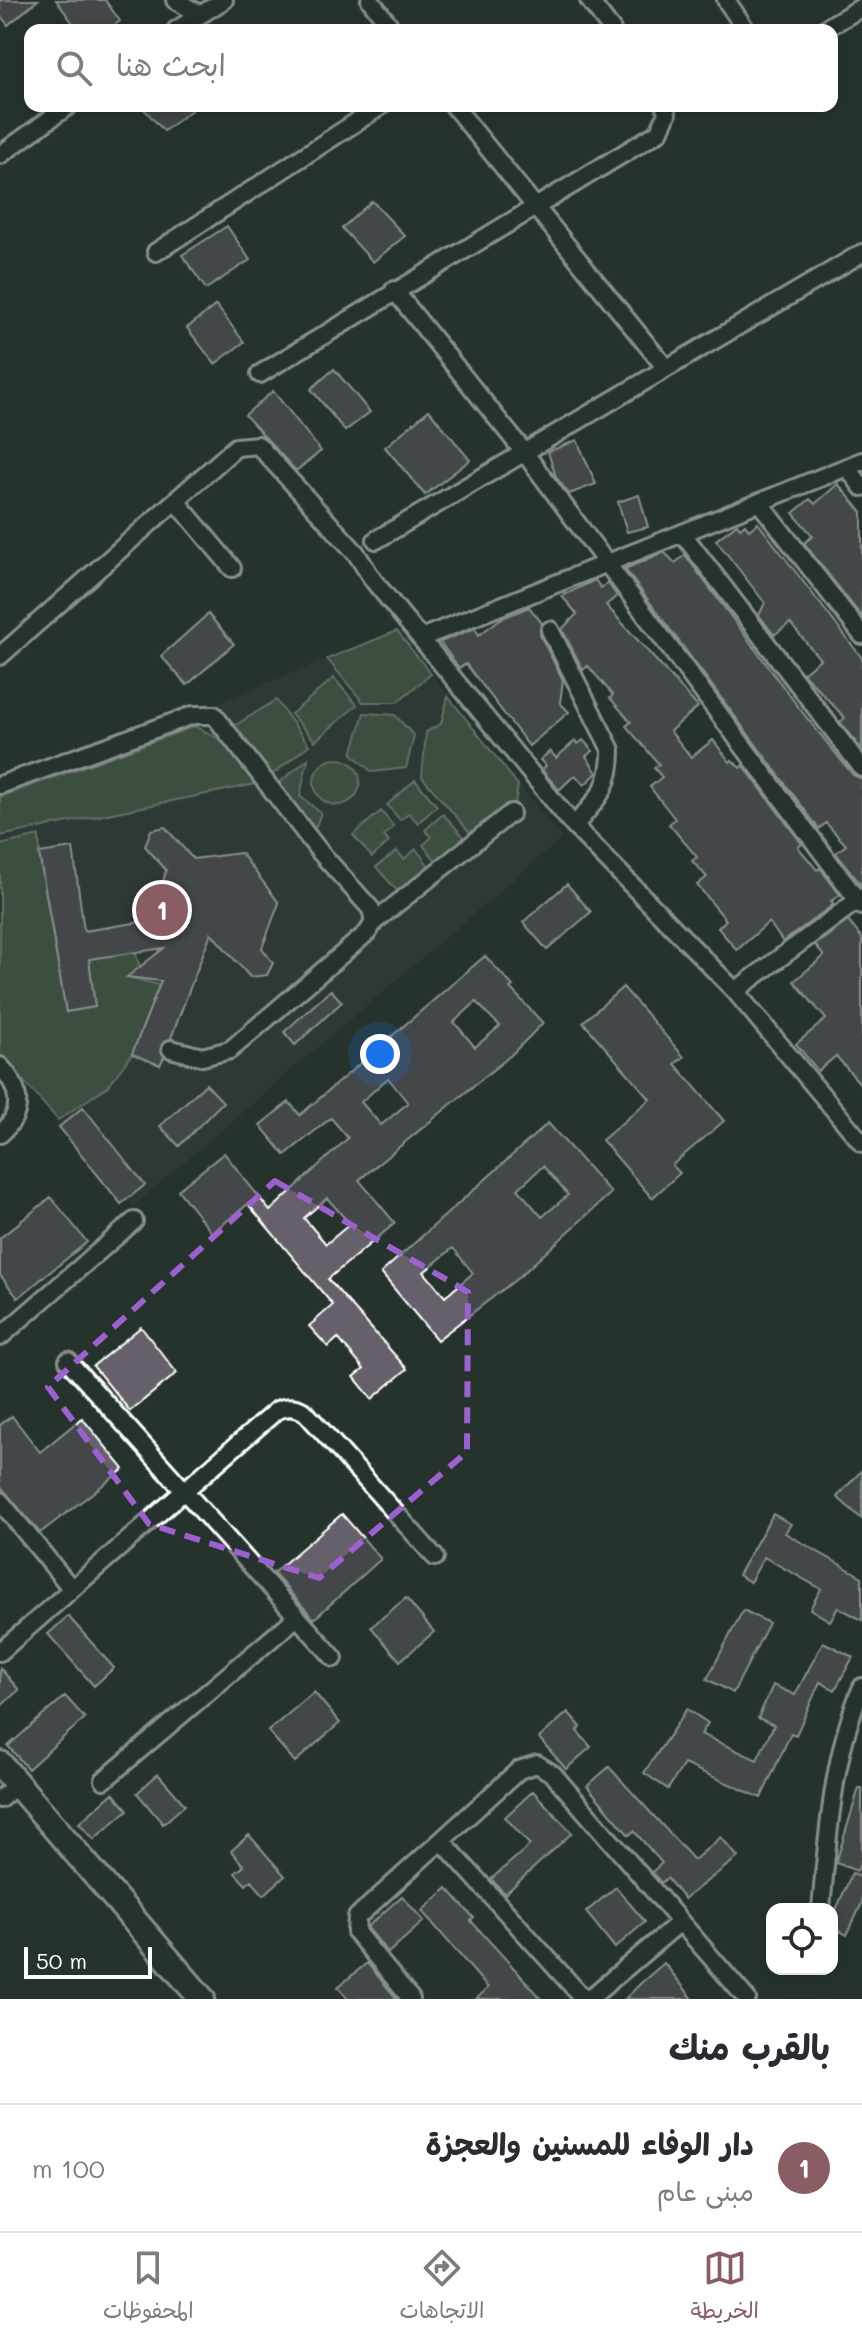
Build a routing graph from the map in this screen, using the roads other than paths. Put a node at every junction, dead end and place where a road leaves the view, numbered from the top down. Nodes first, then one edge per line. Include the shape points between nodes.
1 (175, 0) edge
2 (224, 0) edge
3 (370, 0) edge
4 (589, 0) edge
5 (726, 0) edge
6 (862, 7) edge
7 (199, 14) junction
8 (185, 24) edge
9 (388, 24) edge
10 (607, 24) edge
11 (742, 24) edge
12 (833, 24) edge
13 (59, 112) edge
14 (372, 112) edge
15 (459, 112) edge
16 (666, 112) edge
17 (2, 150) edge
18 (535, 208) junction
19 (156, 252) dead end
20 (862, 253) edge
21 (394, 290) junction
22 (665, 367) junction
23 (260, 374) dead end
24 (524, 452) junction
25 (854, 464) edge
26 (862, 487) edge
27 (176, 501) junction
28 (759, 502) junction
29 (682, 533) junction
30 (376, 540) dead end
31 (605, 563) junction
32 (232, 568) dead end
33 (550, 630) dead end
34 (862, 635) edge
35 (421, 638) junction
36 (0, 656) edge
37 (862, 768) edge
38 (0, 785) edge
39 (511, 813) dead end
40 (574, 826) junction
41 (861, 901) edge
42 (374, 922) junction
43 (735, 991) junction
44 (171, 1049) dead end
45 (0, 1066) edge
46 (0, 1134) edge
47 (862, 1143) edge
48 (134, 1221) dead end
49 (0, 1337) edge
50 (68, 1361) dead end
51 (184, 1491) junction
52 (0, 1501) edge
53 (435, 1557) dead end
54 (71, 1588) junction
55 (297, 1617) junction
56 (0, 1652) edge
57 (334, 1658) dead end
58 (861, 1691) edge
59 (0, 1764) edge
60 (104, 1780) dead end
61 (9, 1792) edge
62 (442, 1841) junction
63 (822, 1903) edge
64 (679, 1923) junction
65 (202, 1999) edge
66 (411, 1999) edge
67 (586, 1999) edge
68 (747, 1999) edge

1 - 7 street
2 - 7 street
3 - 9 street
4 - 10 street
5 - 11 street
6 - 12 street
7 - 8 street
13 - 17 street
14 - 19 street
15 - 18 street
16 - 18 street via 659,132
18 - 21 street
18 - 22 street
20 - 22 street
21 - 23 street
21 - 24 street
22 - 24 street
24 - 30 street
24 - 31 street
25 - 26 street
25 - 28 street
27 - 32 street
27 - 35 street via 236,447 258,445 356,553
27 - 36 street
28 - 29 street
28 - 34 street
29 - 31 street
29 - 37 street
31 - 35 street
31 - 41 street
33 - 40 street via 611,750 605,790
35 - 40 street
38 - 42 street via 193,715 214,715 371,909
39 - 42 street
40 - 43 street
41 - 43 street
42 - 44 street via 230,1050 202,1057
43 - 47 street
45 - 46 street via 17,1090 18,1107
48 - 49 street
50 - 51 street
51 - 53 street via 277,1410 297,1408
51 - 54 street
51 - 55 street
52 - 54 street
54 - 56 street
55 - 57 street
55 - 60 street
58 - 63 street via 831,1806
59 - 61 street
61 - 65 street
62 - 64 street via 519,1770 546,1767
62 - 66 street via 355,1924
62 - 67 street
64 - 67 street
64 - 68 street

